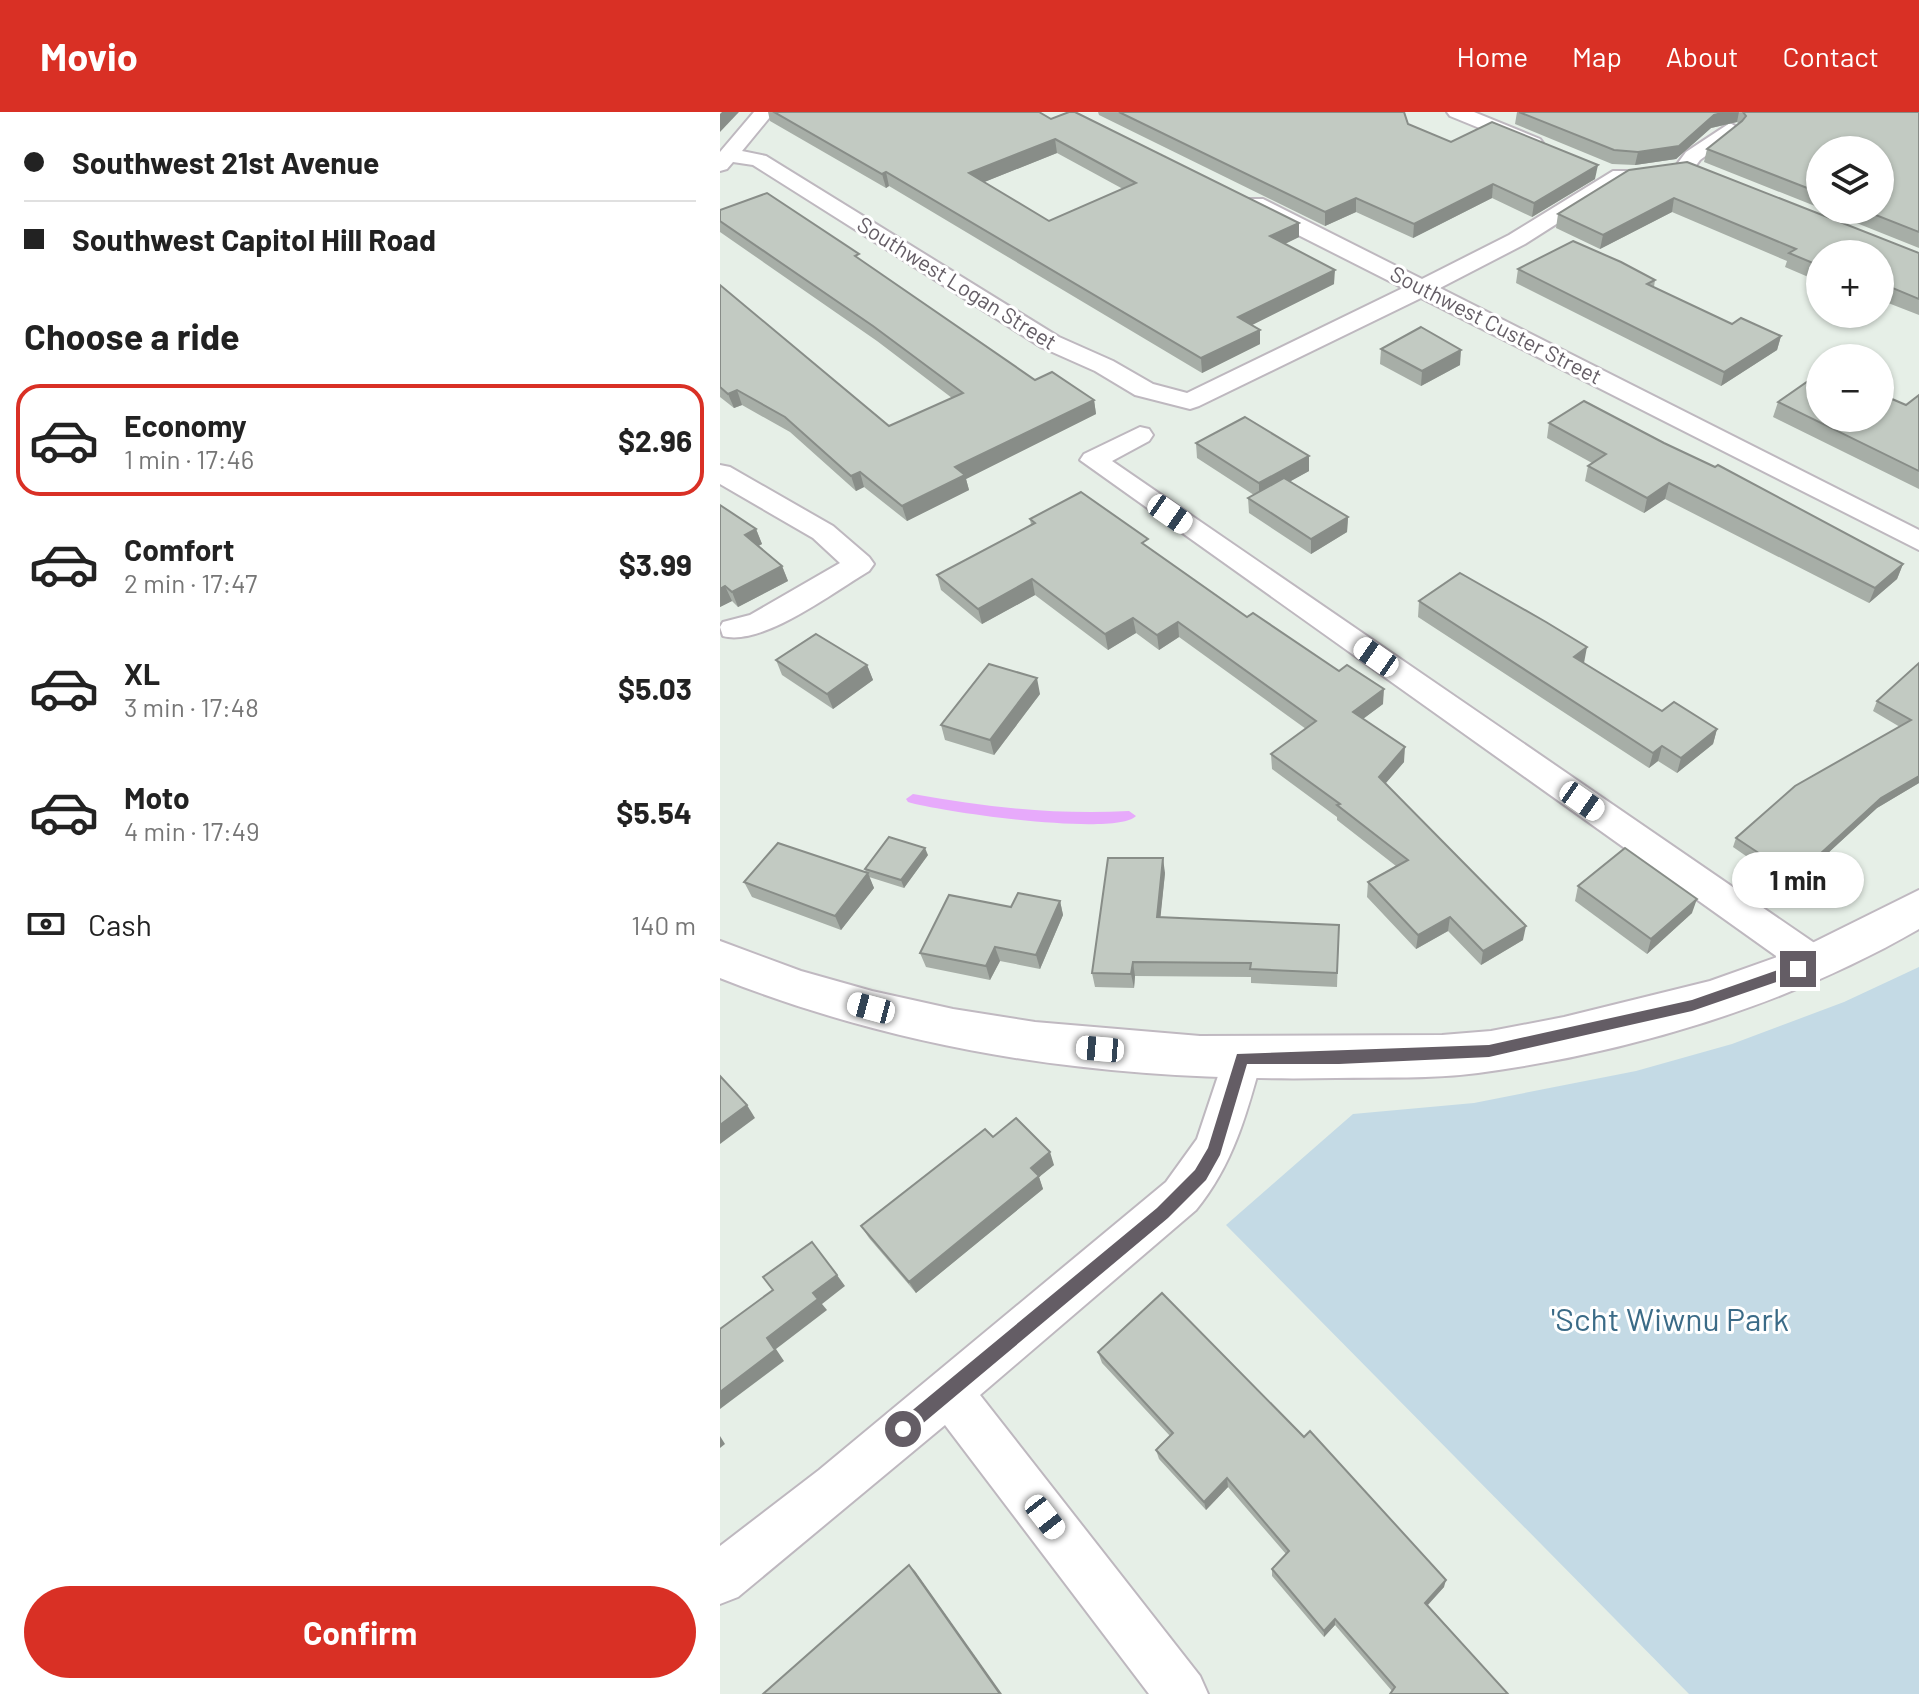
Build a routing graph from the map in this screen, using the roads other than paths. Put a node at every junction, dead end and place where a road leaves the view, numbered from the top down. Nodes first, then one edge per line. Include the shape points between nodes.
1 (764, 112) edge
2 (1457, 112) edge
3 (1730, 129) edge
4 (1556, 153) edge
5 (724, 160) edge
6 (1685, 169) edge
7 (1644, 174) edge
8 (1237, 195) edge
9 (1426, 289) junction
10 (1140, 435) dead end
11 (720, 473) edge
12 (1919, 541) edge
13 (734, 629) dead end
14 (1919, 907) edge
15 (720, 959) edge
16 (1813, 962) junction
17 (1242, 1058) junction
18 (947, 1391) junction
19 (720, 1579) edge
20 (1182, 1694) edge

1 - 5 street
2 - 4 street
3 - 6 street via 1693,156
5 - 9 street, Southwest Logan Street via 759,160 1058,346 1144,390 1190,401 1264,361
7 - 9 street via 1609,173 1520,239
8 - 9 street, Southwest Custer Street
9 - 12 street, Southwest Custer Street
10 - 16 street via 1093,460
11 - 13 street via 823,532 859,564 760,622
14 - 16 street
15 - 17 street via 787,984 958,1029 1072,1047
16 - 17 street via 1692,1006 1489,1051
17 - 18 street via 1215,1150 1201,1175 1171,1206
18 - 19 street
18 - 20 street

